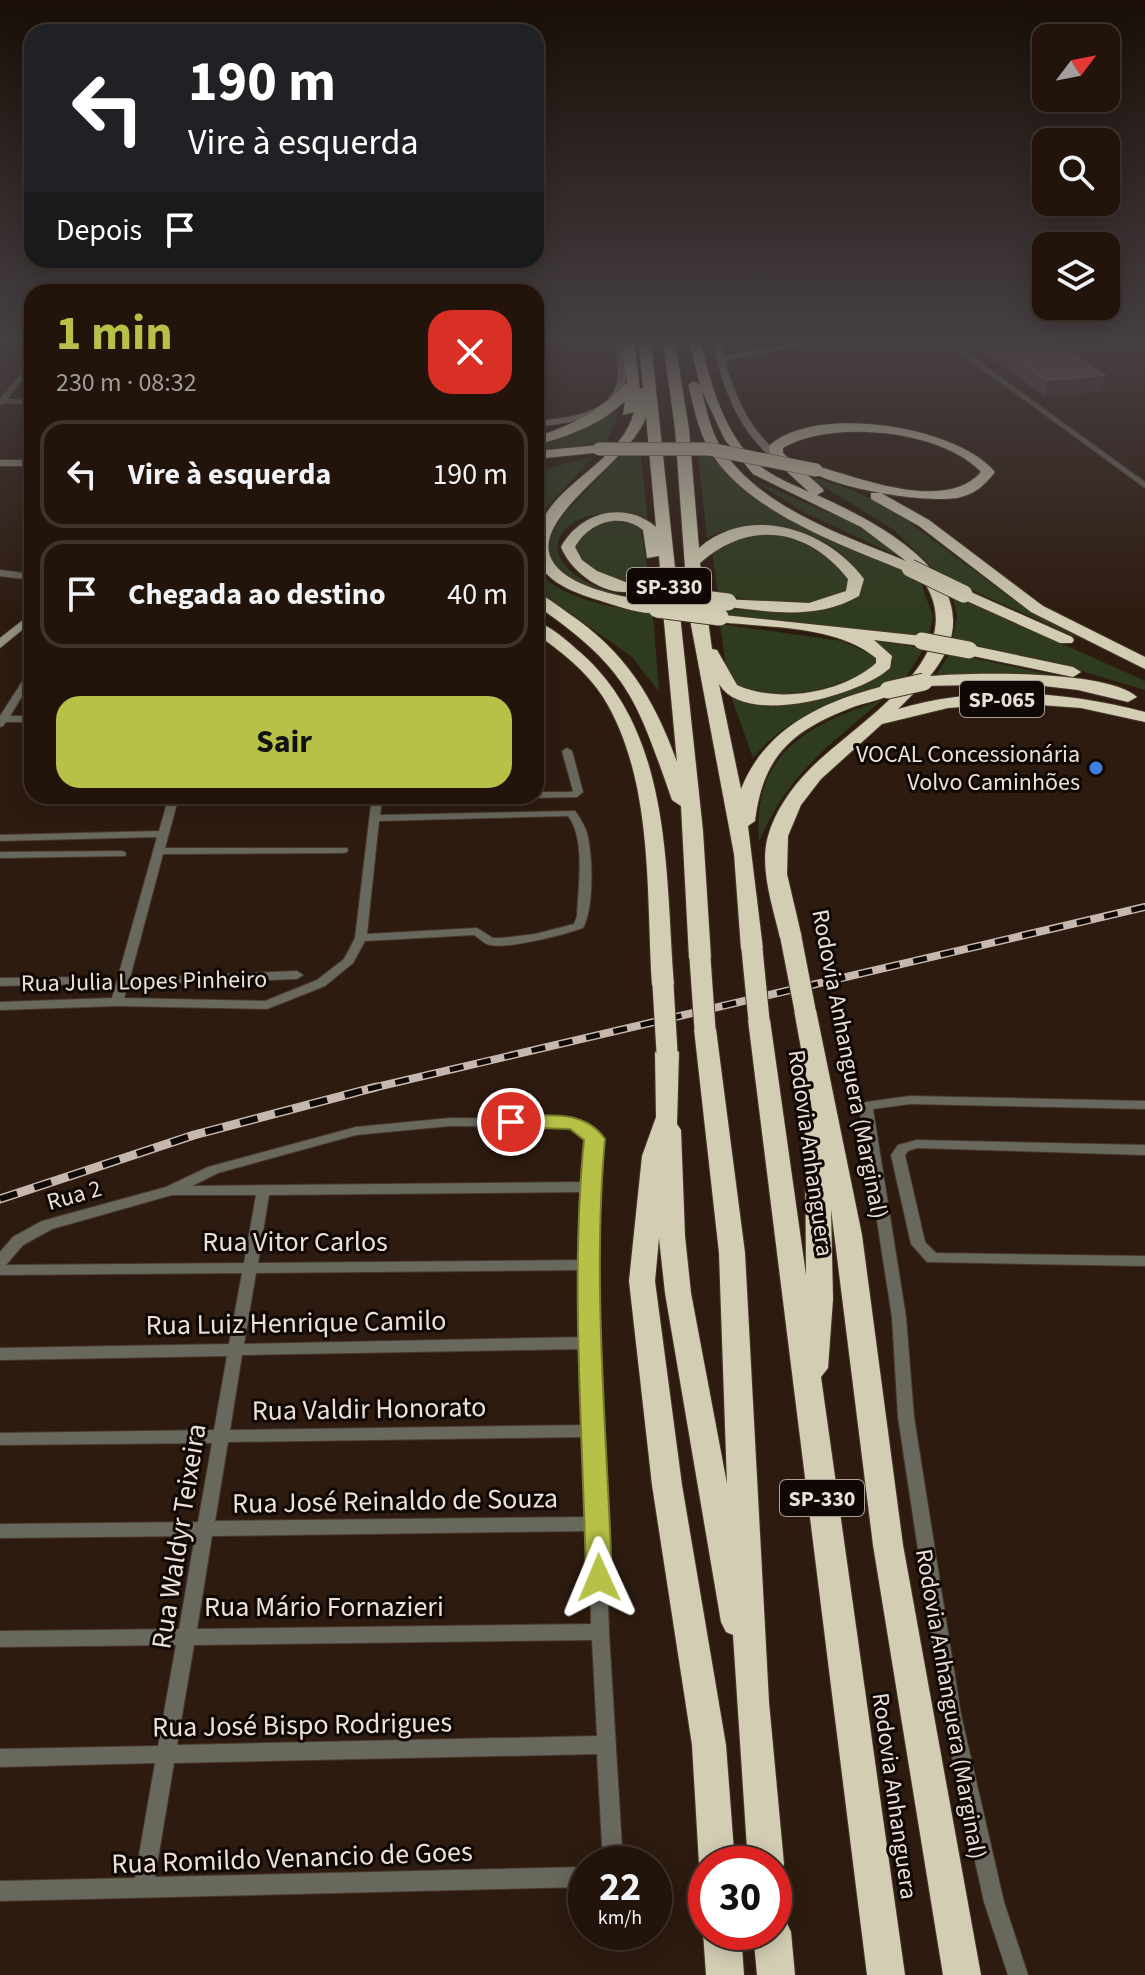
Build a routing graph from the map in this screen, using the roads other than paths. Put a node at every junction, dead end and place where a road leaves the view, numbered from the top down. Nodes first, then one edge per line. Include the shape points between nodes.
1 (616, 434) edge
2 (630, 434) edge
3 (651, 434) edge
4 (682, 434) edge
5 (709, 434) edge
6 (719, 434) edge
7 (731, 434) edge
8 (751, 434) edge
9 (794, 434) edge
10 (898, 434) edge
11 (1074, 434) edge
12 (591, 451) junction
13 (544, 454) edge
14 (24, 461) edge
15 (0, 463) edge
16 (544, 463) edge
17 (791, 471) junction
18 (821, 472) junction
19 (740, 477) junction
20 (1145, 486) edge
21 (570, 498) junction
22 (544, 528) edge
23 (886, 534) junction
24 (544, 560) edge
25 (693, 561) junction
26 (0, 573) edge
27 (24, 576) edge
28 (660, 602) junction
29 (544, 604) edge
30 (724, 610) junction
31 (24, 623) edge
32 (827, 631) junction
33 (700, 632) junction
34 (544, 633) edge
35 (0, 644) edge
36 (1145, 664) edge
37 (1145, 673) edge
38 (24, 686) edge
39 (1145, 694) edge
40 (1145, 703) edge
41 (1145, 717) edge
42 (24, 720) edge
43 (2, 722) edge
44 (861, 730) junction
45 (567, 751) dead end
46 (544, 795) edge
47 (172, 804) edge
48 (376, 804) edge
49 (374, 818) junction
50 (693, 831) junction
51 (164, 834) junction
52 (0, 838) edge
53 (343, 850) dead end
54 (160, 851) junction
55 (121, 854) dead end
56 (744, 854) junction
57 (0, 855) edge
58 (361, 938) junction
59 (297, 975) dead end
60 (87, 981) dead end
61 (0, 982) edge
62 (123, 982) junction
63 (117, 1002) junction
64 (0, 1006) edge
65 (816, 1066) junction
66 (1145, 1105) edge
67 (668, 1117) junction
68 (1145, 1150) edge
69 (590, 1187) junction
70 (171, 1191) junction
71 (263, 1192) junction
72 (1145, 1261) edge
73 (0, 1262) edge
74 (590, 1265) junction
75 (249, 1267) junction
76 (0, 1270) edge
77 (593, 1343) junction
78 (235, 1348) junction
79 (0, 1354) edge
80 (810, 1410) junction
81 (595, 1431) junction
82 (222, 1435) junction
83 (0, 1439) edge
84 (598, 1524) junction
85 (207, 1529) junction
86 (0, 1531) edge
87 (600, 1632) junction
88 (189, 1635) junction
89 (0, 1639) edge
90 (752, 1702) junction
91 (605, 1745) junction
92 (167, 1756) junction
93 (0, 1758) edge
94 (612, 1846) edge
95 (716, 1846) edge
96 (764, 1846) edge
97 (568, 1877) edge
98 (143, 1889) junction
99 (0, 1891) edge
100 (723, 1950) edge
101 (774, 1950) edge
102 (725, 1975) edge
103 (776, 1975) edge
104 (886, 1975) edge
105 (962, 1975) edge
106 (1018, 1975) edge

1 - 21 highway
2 - 21 highway
3 - 28 highway, SP-330
4 - 25 highway, Rodovia Anhanguera / SP-330
5 - 19 highway via 726,465
6 - 19 highway
7 - 23 highway, Rodovia Anhanguera (Marginal) via 752,466
8 - 17 street
9 - 17 highway via 776,446 776,454
10 - 18 highway via 944,444 979,459 988,472 980,484 926,495
11 - 20 street
12 - 13 highway
12 - 16 highway
12 - 18 highway, bridge via 703,447
14 - 15 street
17 - 23 highway
18 - 36 highway via 892,503 1037,609
19 - 37 highway, bridge via 817,527
21 - 22 highway
23 - 44 highway, Rodovia Anhanguera (Marginal) via 939,590 945,637 920,680
24 - 28 highway via 551,571 583,590
25 - 30 highway via 722,536 784,532 828,548 857,582 849,596 814,607
25 - 33 highway, Rodovia Anhanguera / SP-330
26 - 27 street
28 - 28 highway via 591,574 571,557 572,535 583,523 600,519 646,525
28 - 30 highway, bridge
28 - 50 highway, SP-330
29 - 50 highway via 622,668 650,715
30 - 32 highway
31 - 35 street
32 - 33 highway via 869,644 884,656 884,664 869,677 832,689 769,701 730,688
32 - 39 highway, bridge via 969,650 1082,674
33 - 56 highway, Rodovia Anhanguera / SP-330
34 - 67 highway, bridge via 604,686 636,744 650,831
38 - 43 street
40 - 56 highway, bridge via 1030,679 924,682 814,717 766,754 749,787
41 - 44 highway, SP-065 via 1075,702 973,700 907,711
42 - 43 street
44 - 65 highway, Rodovia Anhanguera (Marginal), bridge via 791,803 778,836 776,862
45 - 46 street via 578,792
47 - 51 street
48 - 49 street, Rua Julia Lopes Pinheiro
49 - 58 street, Rua Julia Lopes Pinheiro
49 - 58 street via 571,813 583,837 583,916 579,926 561,933 504,941 490,942 477,931
50 - 90 highway, SP-330, bridge via 705,1029 732,1253
51 - 52 street
51 - 54 street
53 - 54 street
54 - 62 street
55 - 57 street
56 - 80 highway, Rodovia Anhanguera / SP-330, bridge via 759,1020
58 - 63 street, Rua Julia Lopes Pinheiro via 338,972 267,1005
59 - 62 street
60 - 61 street, Rua Julia Lopes Pinheiro
62 - 63 street
63 - 64 street, Rua Julia Lopes Pinheiro
65 - 80 highway via 820,1299
65 - 105 highway, Rodovia Anhanguera (Marginal) via 849,1235 888,1545
66 - 106 street via 910,1100 866,1106 952,1715 994,1902
67 - 90 highway via 678,1293
67 - 95 highway via 654,1156 642,1281 667,1485 709,1745
68 - 72 street via 917,1144 898,1155 918,1244 932,1258
69 - 70 street via 594,1139 586,1129 573,1123 450,1122 356,1131 213,1170
69 - 71 street
69 - 74 street
70 - 71 street
70 - 73 street, Rua 2 via 31,1232
71 - 75 street, Rua Waldyr Teixeira
74 - 75 street, Rua Vitor Carlos
74 - 77 street
75 - 76 street, Rua Vitor Carlos
75 - 78 street, Rua Waldyr Teixeira
77 - 78 street, Rua Luiz Henrique Camilo
77 - 81 street
78 - 79 street, Rua Luiz Henrique Camilo
78 - 82 street, Rua Waldyr Teixeira
80 - 104 highway, Rodovia Anhanguera / SP-330
81 - 82 street, Rua Valdir Honorato
81 - 84 street
82 - 83 street, Rua Valdir Honorato
82 - 85 street, Rua Waldyr Teixeira
84 - 85 street, Rua José Reinaldo de Souza
84 - 87 street
85 - 86 street, Rua José Reinaldo de Souza
85 - 88 street, Rua Waldyr Teixeira
87 - 88 street, Rua Mário Fornazieri
87 - 91 street
88 - 89 street, Rua Mário Fornazieri
88 - 92 street, Rua Waldyr Teixeira
90 - 96 highway, SP-330
91 - 92 street, Rua José Bispo Rodrigues
91 - 94 street
92 - 93 street, Rua José Bispo Rodrigues
92 - 98 street, Rua Waldyr Teixeira
97 - 98 street, Rua Romildo Venancio de Goes
98 - 99 street, Rua Romildo Venancio de Goes
100 - 102 highway
101 - 103 highway

